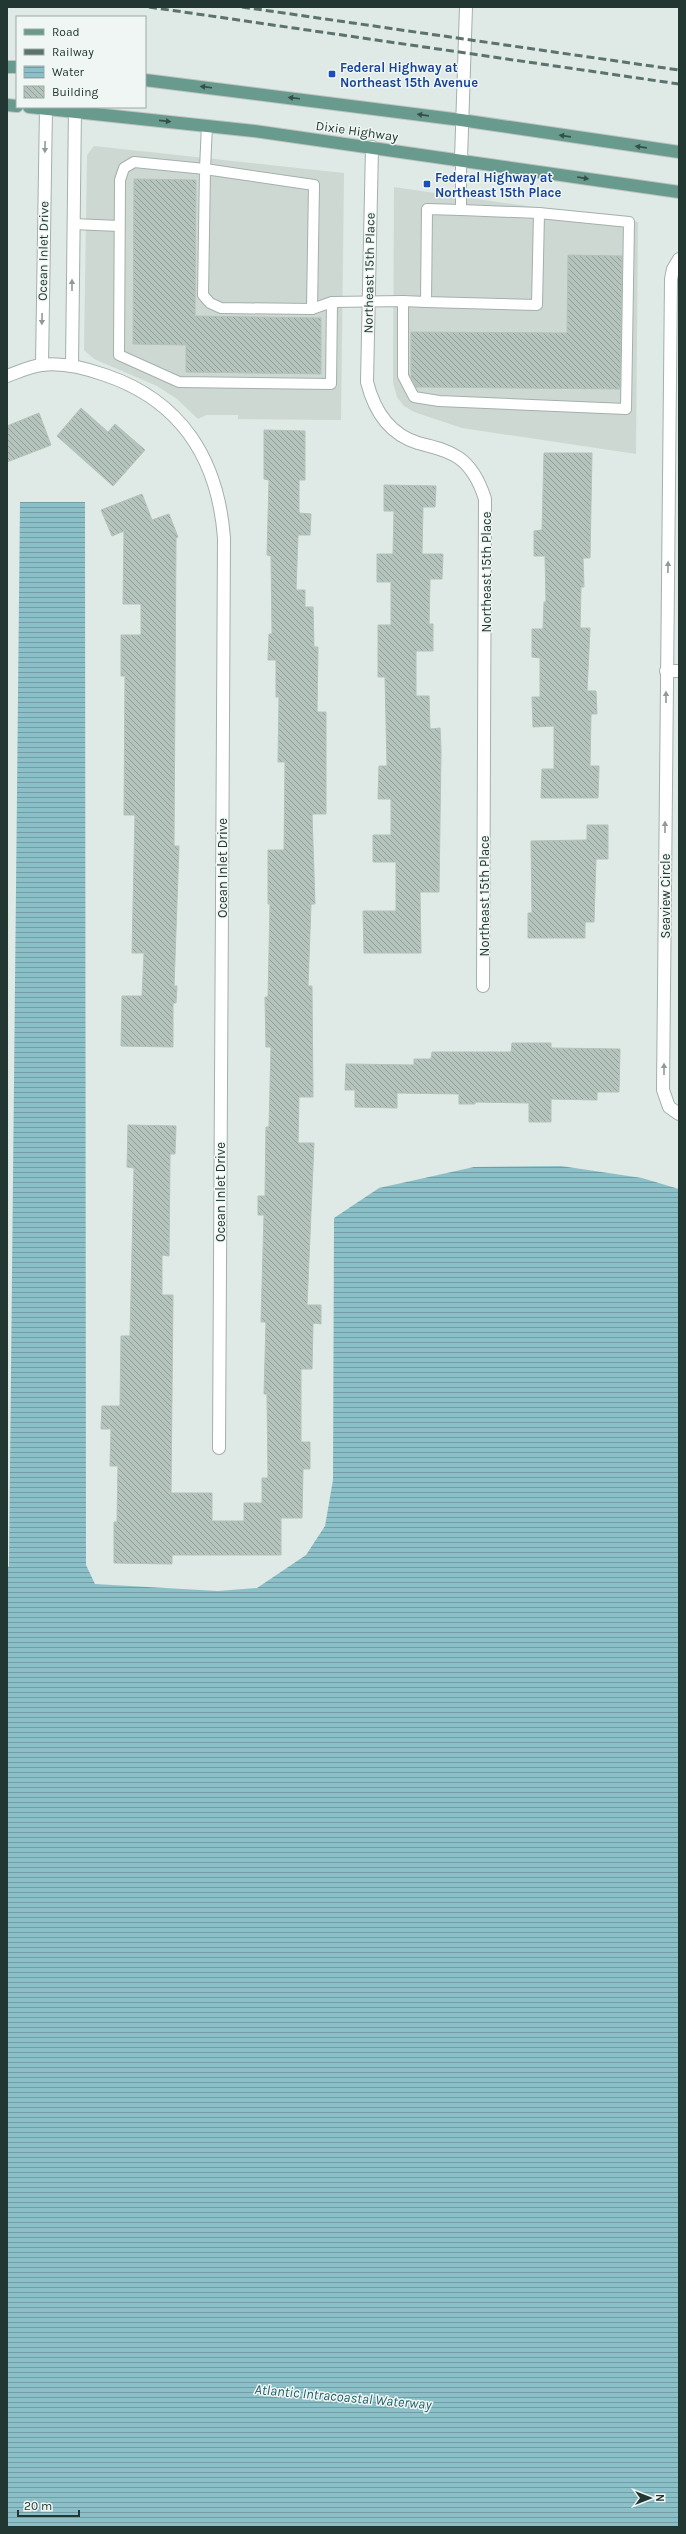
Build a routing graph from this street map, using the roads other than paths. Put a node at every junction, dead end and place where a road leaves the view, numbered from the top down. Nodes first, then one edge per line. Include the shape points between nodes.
1 (466, 7) edge
2 (146, 80) edge
3 (46, 108) edge
4 (75, 109) edge
5 (461, 120) junction
6 (207, 125) junction
7 (372, 147) junction
8 (679, 152) edge
9 (461, 159) junction
10 (205, 169) junction
11 (679, 192) edge
12 (461, 210) junction
13 (538, 213) junction
14 (72, 224) junction
15 (119, 226) junction
16 (679, 259) edge
17 (368, 301) junction
18 (403, 301) junction
19 (332, 302) junction
20 (426, 302) junction
21 (312, 309) junction
22 (42, 365) junction
23 (72, 366) junction
24 (7, 376) edge
25 (666, 671) junction
26 (679, 671) edge
27 (483, 986) dead end
28 (679, 1114) edge
29 (219, 1448) dead end

1 - 5 street
5 -> 2 main road, Dixie Highway
3 - 4 main road, Dixie Highway
3 -> 22 street, Ocean Inlet Drive
4 -> 6 main road, Dixie Highway
4 - 14 street
8 -> 5 main road, Dixie Highway
5 - 9 street
6 - 7 main road, Dixie Highway
6 - 10 lane
7 - 9 main road, Dixie Highway
7 - 17 street, Northeast 15th Place
9 -> 11 main road, Dixie Highway
9 - 12 lane
10 - 15 lane via 134,162 124,168 120,180
10 - 21 lane via 314,185
10 - 21 lane via 203,295 210,303 221,308
12 - 13 lane
12 - 20 lane via 427,210
13 - 18 lane via 629,222 626,409 440,401 414,396 403,376
13 - 20 lane via 537,305
14 - 15 lane
23 -> 14 street
15 - 19 lane via 119,355 179,382 331,384
25 -> 16 street, Seaview Circle via 671,279
17 - 18 lane
17 - 19 lane
17 - 27 street, Northeast 15th Place via 367,382 378,413 402,435 446,450 460,459 480,484 485,499
18 - 20 lane
19 - 21 lane
22 - 23 street, Ocean Inlet Drive
22 - 24 street
23 - 29 street, Ocean Inlet Drive via 121,380 146,394 168,411 188,432 204,456 215,482 222,510 224,546
25 - 26 street
28 -> 25 street, Seaview Circle via 669,1106 664,1090

